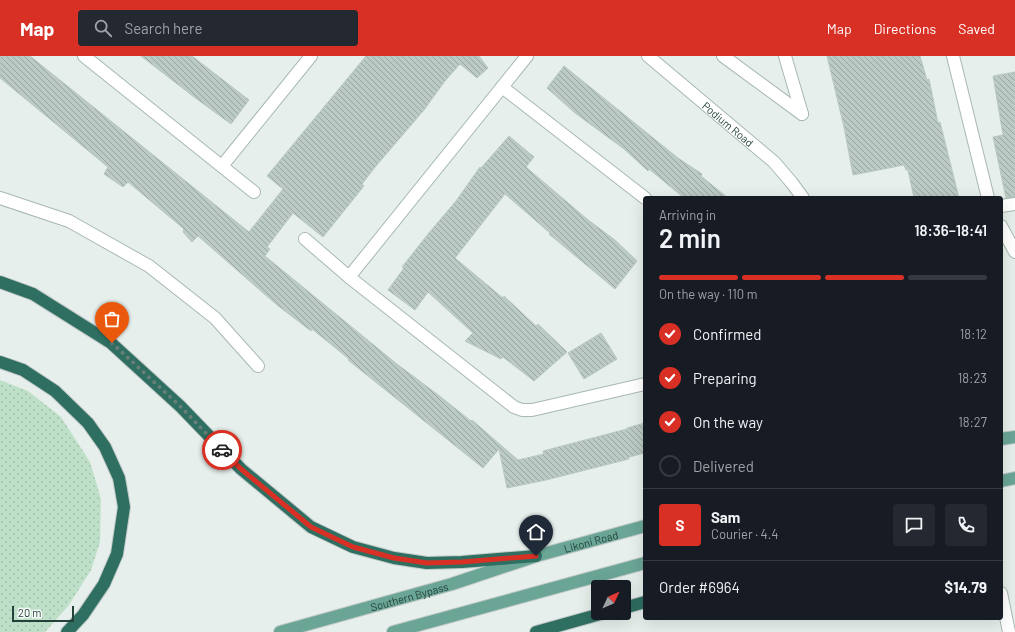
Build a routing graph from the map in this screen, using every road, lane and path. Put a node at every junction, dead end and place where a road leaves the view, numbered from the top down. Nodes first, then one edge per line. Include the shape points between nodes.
1 (84, 56) edge
2 (311, 56) edge
3 (527, 56) edge
4 (648, 56) edge
5 (724, 56) edge
6 (786, 56) edge
7 (953, 56) edge
8 (502, 87) junction
9 (222, 166) junction
10 (254, 192) dead end
11 (643, 196) edge
12 (801, 196) edge
13 (988, 196) edge
14 (0, 198) edge
15 (1015, 204) edge
16 (1003, 206) edge
17 (1003, 230) edge
18 (305, 239) dead end
19 (1015, 252) edge
20 (349, 277) junction
21 (0, 282) edge
22 (0, 362) edge
23 (258, 366) dead end
24 (643, 384) edge
25 (1015, 437) edge
26 (1003, 439) edge
27 (643, 527) edge
28 (536, 556) junction
29 (643, 564) edge
30 (1003, 602) edge
31 (643, 603) edge
32 (631, 606) edge
33 (591, 617) edge
34 (543, 631) edge
35 (67, 632) edge
36 (280, 632) edge
37 (393, 632) edge
38 (1010, 632) edge

1 - 9 street
2 - 9 street
3 - 8 street
4 - 12 street, Podium Road via 774,162
5 - 6 street via 802,114
7 - 13 street
8 - 11 street
8 - 20 street
9 - 10 street
14 - 23 street via 69,221 149,266 215,318
15 - 16 street
17 - 19 street
18 - 20 street
20 - 24 street via 514,407 522,410 532,410
21 - 28 highway via 33,294 112,343 180,406 241,469 311,527 353,547 394,558 427,563
22 - 35 highway via 23,370 55,391 88,423 105,447 119,478 124,507 117,554 104,584 83,615
25 - 26 main road
27 - 28 main road, Likoni Road
28 - 36 main road, Southern Bypass via 452,584
29 - 37 main road
30 - 38 street
31 - 32 highway
33 - 34 highway

